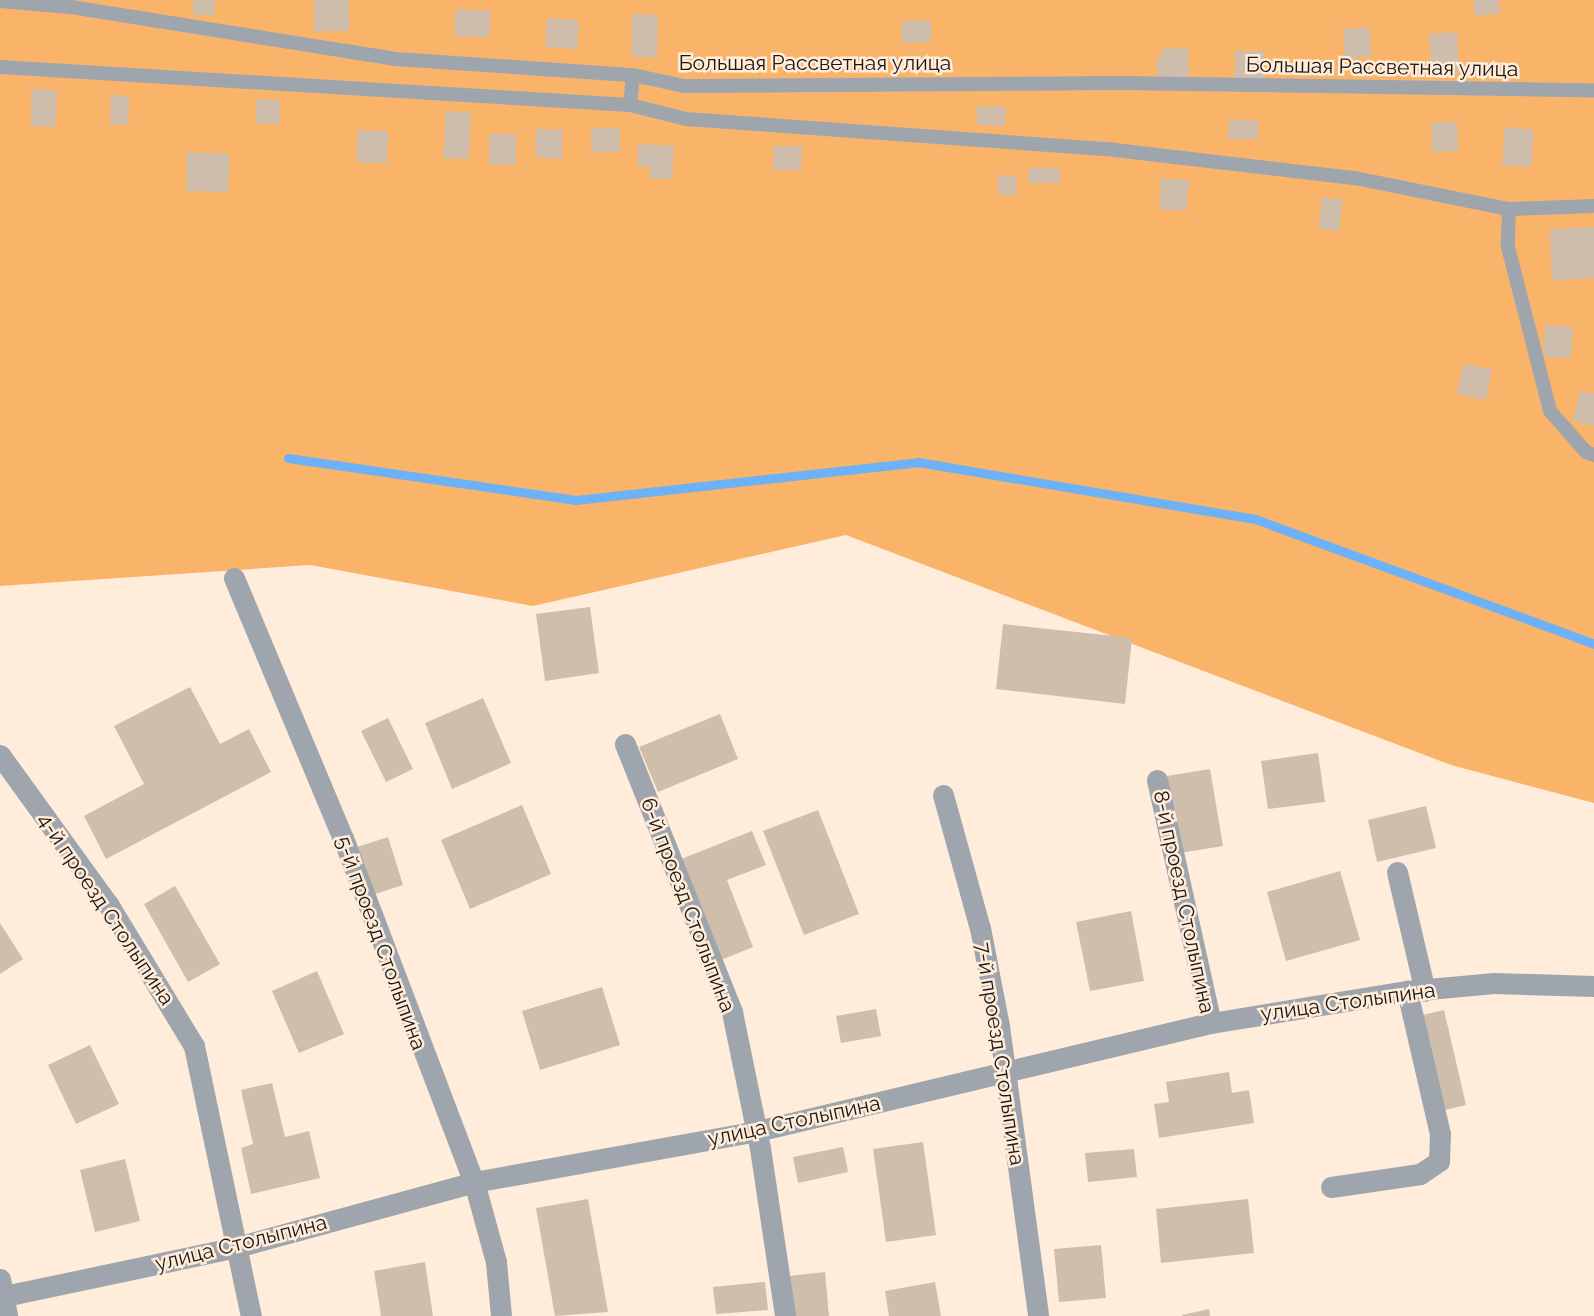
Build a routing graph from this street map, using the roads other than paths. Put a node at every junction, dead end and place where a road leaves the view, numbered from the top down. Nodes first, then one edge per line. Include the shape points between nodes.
1 (0, 1) edge
2 (0, 67) edge
3 (633, 75) junction
4 (1594, 90) edge
5 (630, 105) junction
6 (1594, 206) edge
7 (1509, 209) junction
8 (1594, 454) edge
9 (234, 578) dead end
10 (625, 744) dead end
11 (0, 755) edge
12 (1157, 780) dead end
13 (943, 795) dead end
14 (1397, 872) dead end
15 (1594, 986) edge
16 (1416, 991) junction
17 (1211, 1023) junction
18 (1007, 1074) junction
19 (757, 1131) junction
20 (474, 1182) junction
21 (1331, 1187) dead end
22 (237, 1247) junction
23 (2, 1297) edge
24 (251, 1316) edge
25 (502, 1316) edge
26 (785, 1316) edge
27 (1038, 1316) edge

1 - 3 lane, Большая Рассветная улица via 71,7 396,59
2 - 5 lane
3 - 4 lane, Большая Рассветная улица via 684,86 1123,83
3 - 5 lane
5 - 7 lane via 686,119 1115,150 1355,178
6 - 7 lane
7 - 8 lane via 1508,247 1550,411 1586,453
9 - 20 street, 5-й проезд Столыпина via 343,838
10 - 19 street, 6-й проезд Столыпина via 732,1012
11 - 22 street, 4-й проезд Столыпина via 108,904 194,1046
12 - 17 street, 8-й проезд Столыпина
13 - 18 street, 7-й проезд Столыпина via 980,928
14 - 16 street
15 - 16 street, улица Столыпина via 1494,984
16 - 17 street, улица Столыпина
16 - 21 street via 1440,1133 1439,1161 1420,1174
17 - 18 street, улица Столыпина
18 - 19 street, улица Столыпина
18 - 27 street, 7-й проезд Столыпина
19 - 20 street, улица Столыпина
19 - 26 street, 6-й проезд Столыпина
20 - 22 street, улица Столыпина
20 - 25 street, 5-й проезд Столыпина via 496,1262
22 - 23 street, улица Столыпина
22 - 24 street, 4-й проезд Столыпина

